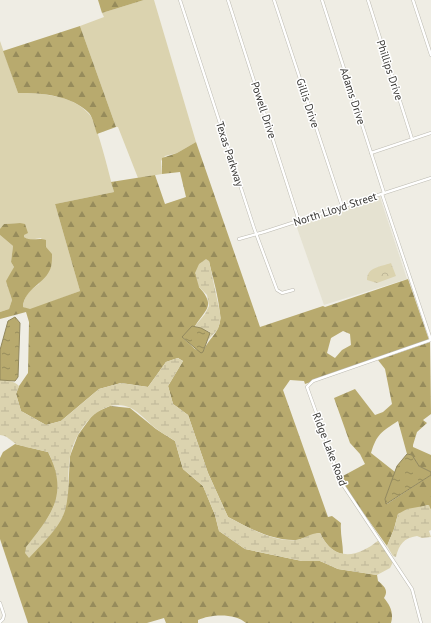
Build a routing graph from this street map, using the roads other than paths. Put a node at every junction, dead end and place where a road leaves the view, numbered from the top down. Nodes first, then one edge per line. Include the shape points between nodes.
1 (180, 0) edge
2 (228, 0) edge
3 (274, 0) edge
4 (322, 0) edge
5 (368, 0) edge
6 (413, 0) edge
7 (431, 55) edge
8 (431, 133) edge
9 (412, 139) junction
10 (371, 153) junction
11 (431, 178) edge
12 (383, 193) junction
13 (342, 206) junction
14 (299, 221) junction
15 (257, 234) junction
16 (239, 239) dead end
17 (293, 290) dead end
18 (431, 340) edge
19 (0, 603) edge
20 (0, 622) edge
21 (421, 623) edge

1 - 15 street, Texas Parkway
2 - 14 street, Powell Drive
3 - 13 street, Gillis Drive
4 - 10 street, Adams Drive
5 - 9 street, Phillips Drive
6 - 7 street
8 - 9 street
9 - 10 street
10 - 12 street, Adams Drive
11 - 12 street, North Lloyd Street
12 - 13 street, North Lloyd Street
12 - 18 street, Adams Drive
13 - 14 street, North Lloyd Street
14 - 15 street, North Lloyd Street
15 - 16 street, North Lloyd Street
15 - 17 street, Texas Parkway via 277,290 282,293
18 - 21 street, Ridge Lake Road via 313,381 308,387 341,482 412,589
19 - 20 street via 4,615

